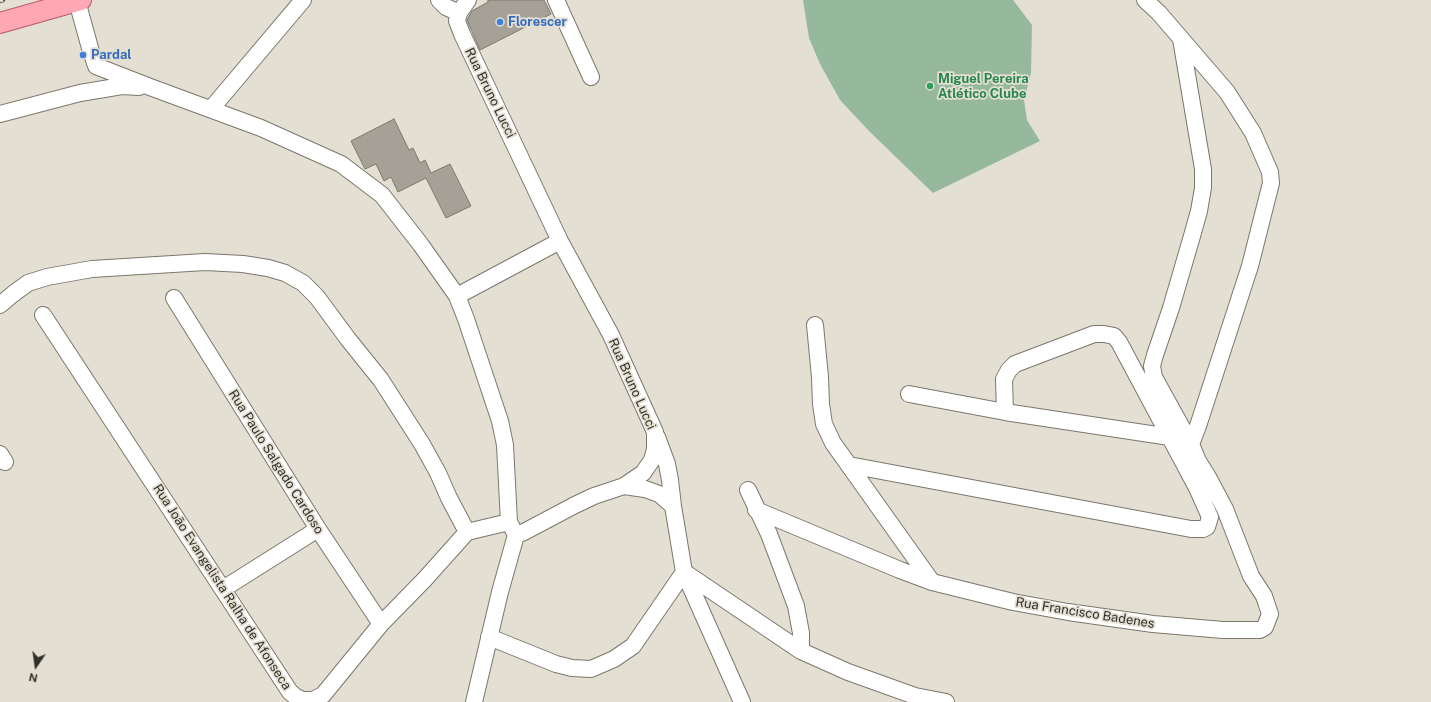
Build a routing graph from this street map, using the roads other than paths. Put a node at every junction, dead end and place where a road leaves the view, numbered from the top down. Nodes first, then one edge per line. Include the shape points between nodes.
1 (303, 0) edge
2 (439, 0) edge
3 (556, 0) edge
4 (1145, 0) edge
5 (79, 1) edge
6 (463, 6) edge
7 (0, 23) edge
8 (1181, 39) junction
9 (96, 66) junction
10 (591, 77) dead end
11 (150, 87) junction
12 (80, 93) junction
13 (211, 109) junction
14 (0, 114) edge
15 (560, 241) junction
16 (457, 296) junction
17 (174, 298) dead end
18 (0, 305) edge
19 (43, 315) dead end
20 (814, 325) dead end
21 (909, 394) dead end
22 (1005, 412) junction
23 (655, 432) junction
24 (1170, 437) junction
25 (1191, 444) junction
26 (849, 465) junction
27 (624, 486) junction
28 (748, 490) dead end
29 (673, 506) junction
30 (756, 510) junction
31 (512, 528) junction
32 (318, 529) junction
33 (467, 532) junction
34 (684, 572) junction
35 (932, 582) junction
36 (223, 589) junction
37 (381, 624) junction
38 (489, 637) junction
39 (801, 651) junction
40 (474, 702) edge
41 (742, 702) edge
42 (946, 702) edge

1 - 13 street
2 - 6 street via 446,7
3 - 10 street
4 - 8 street
5 - 7 main road
5 - 9 street
6 - 15 street, Rua Bruno Lucci via 457,17 458,25
8 - 25 street, Rua Francisco Badenes via 1203,169 1203,188 1199,212 1152,366 1154,377
8 - 25 street via 1236,106 1267,163 1271,183 1250,266
9 - 11 street
9 - 12 street
11 - 12 street via 122,86
11 - 13 street
12 - 14 street
13 - 16 street via 341,164 382,195
15 - 16 street
15 - 23 street, Rua Bruno Lucci via 611,335
16 - 31 street via 500,421 505,445
17 - 32 street, Rua Paulo Salgado Cardoso
18 - 33 street via 28,284 47,277 92,269 205,262 243,264 285,273 303,283 317,297 381,380 422,444
19 - 36 street, Rua João Evangelista Ralha de Afonseca
20 - 26 street via 824,424 833,443
21 - 22 street
22 - 24 street
22 - 24 street via 1004,379 1015,364 1094,334 1104,334 1114,336 1119,342
23 - 27 street, Rua Bruno Lucci via 652,460 643,473
23 - 29 street via 667,464
24 - 26 street via 1210,517 1207,527 1203,529
25 - 35 street, Rua Francisco Badenes via 1225,509 1251,576 1269,608 1270,614 1265,627 1260,630 1223,630 1153,624 1068,612 1013,602
26 - 35 street
27 - 29 street via 658,494
27 - 31 street, Rua Bruno Lucci via 574,505 524,532
28 - 30 street
29 - 34 street
30 - 35 street, Rua Francisco Badenes
30 - 39 street via 796,606
31 - 33 street
31 - 38 street
32 - 36 street
32 - 37 street, Rua Paulo Salgado Cardoso
33 - 37 street, Rua João Evangelista Ralha de Afonseca
34 - 38 street via 632,646 614,659 591,669 556,664
34 - 39 street
34 - 41 street
36 - 37 street, Rua João Evangelista Ralha de Afonseca via 290,692 303,700 323,696
38 - 40 street
39 - 42 street via 848,672 915,696

